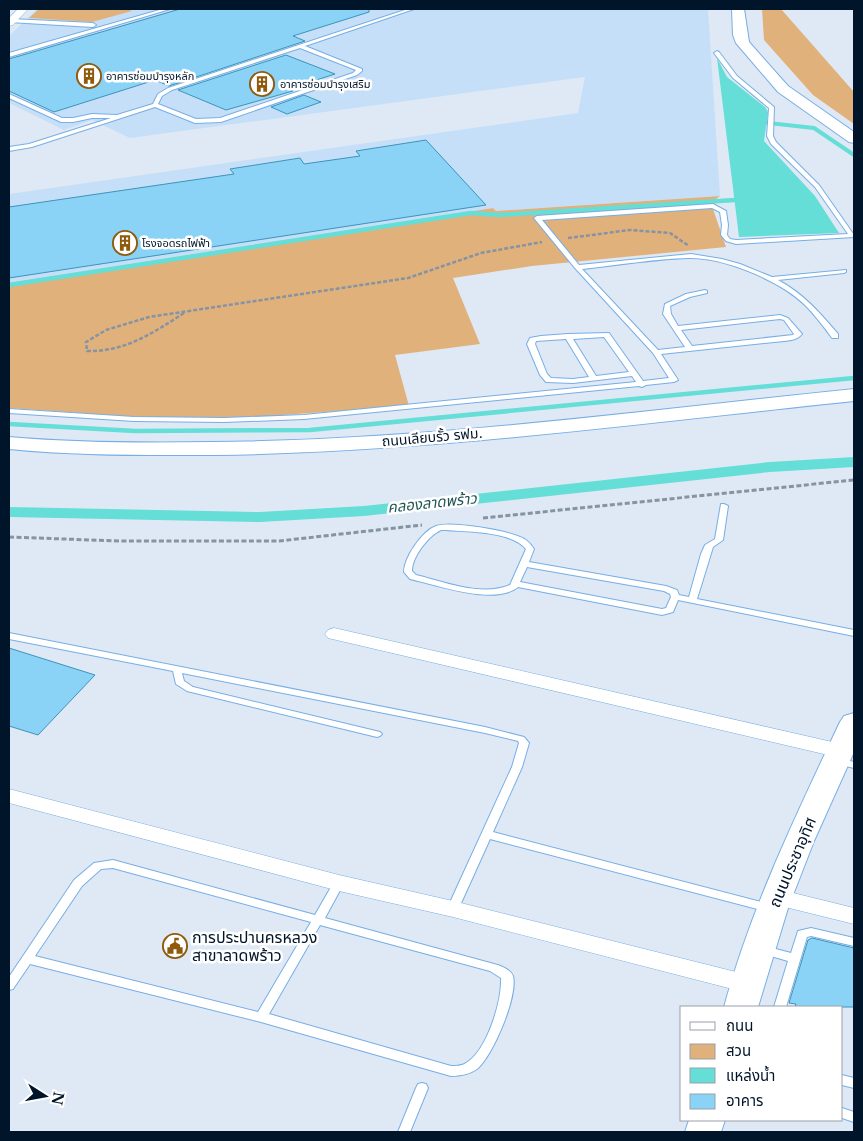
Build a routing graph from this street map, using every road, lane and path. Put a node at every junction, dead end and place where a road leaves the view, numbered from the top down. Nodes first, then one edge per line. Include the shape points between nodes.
1 (24, 9) edge
2 (149, 9) edge
3 (168, 9) edge
4 (412, 9) edge
5 (738, 9) edge
6 (10, 22) edge
7 (94, 25) junction
8 (301, 46) junction
9 (9, 49) edge
10 (717, 53) dead end
11 (9, 55) edge
12 (9, 96) edge
13 (155, 106) junction
14 (124, 116) junction
15 (854, 139) edge
16 (9, 149) edge
17 (554, 239) junction
18 (706, 257) junction
19 (577, 267) junction
20 (844, 271) dead end
21 (772, 278) junction
22 (705, 292) dead end
23 (184, 313) junction
24 (677, 328) junction
25 (568, 336) junction
26 (835, 336) dead end
27 (690, 349) junction
28 (656, 352) junction
29 (633, 374) junction
30 (593, 378) junction
31 (642, 384) junction
32 (854, 395) edge
33 (9, 411) edge
34 (9, 443) edge
35 (724, 506) dead end
36 (524, 564) junction
37 (515, 584) junction
38 (675, 597) junction
39 (692, 601) junction
40 (854, 633) edge
41 (334, 634) dead end
42 (9, 636) edge
43 (177, 669) junction
44 (854, 722) edge
45 (377, 734) dead end
46 (844, 759) edge
47 (9, 796) edge
48 (488, 835) junction
49 (339, 883) junction
50 (774, 903) junction
51 (453, 909) junction
52 (854, 916) edge
53 (317, 921) junction
54 (854, 942) edge
55 (759, 949) junction
56 (793, 958) junction
57 (28, 959) junction
58 (9, 986) edge
59 (744, 996) edge
60 (780, 1006) edge
61 (261, 1017) junction
62 (422, 1088) dead end
63 (404, 1132) edge

1 - 6 street
2 - 7 lane
3 - 11 lane
4 - 8 lane
5 - 15 street via 743,43 783,89
6 - 7 lane
7 - 9 lane
8 - 13 lane via 170,89 160,95
8 - 13 lane via 360,70 221,120 195,121
10 - 17 lane via 735,77 772,108 770,136 773,142 817,186 852,236 748,242 728,240 724,235 723,210 713,206 536,218
12 - 14 lane via 61,120
13 - 14 lane
14 - 16 lane via 30,146
17 - 18 path via 630,230 670,233
17 - 19 lane
17 - 23 path via 481,253 408,278
18 - 19 lane
18 - 21 lane
19 - 28 lane
20 - 21 lane
21 - 26 lane via 808,304
22 - 24 lane via 688,295 667,305 667,314
23 - 23 path via 149,317 106,330 86,342 87,351 104,353 140,341
24 - 27 lane
24 - 27 lane via 780,317 786,319 798,334 795,337
25 - 29 lane via 606,335
25 - 30 lane
25 - 30 lane via 532,342 544,375 554,382
27 - 28 lane
28 - 31 lane via 674,380
29 - 30 lane
29 - 31 lane
31 - 33 lane via 304,417 134,419
32 - 34 street, ถนนเลียบรั้ว รฟม. via 520,430 326,446 225,450 98,449
35 - 39 lane via 719,540 709,545 705,554
36 - 37 lane
36 - 37 lane via 530,549 520,539 441,527 428,532 408,569 413,577 490,592 503,592
36 - 38 lane via 666,589 674,592
37 - 38 lane via 662,612 670,610
38 - 39 lane
39 - 40 lane
41 - 46 street
42 - 43 lane
43 - 45 lane via 179,682 190,689
43 - 48 lane via 521,738 524,744 517,767
44 - 46 main road, ถนนประชาอุทิศ
46 - 50 main road, ถนนประชาอุทิศ via 799,841
47 - 49 street
48 - 50 lane
48 - 51 lane
49 - 51 street
49 - 53 lane
50 - 52 street
50 - 55 main road, ถนนประชาอุทิศ
51 - 59 street
53 - 57 lane via 113,864 98,866 78,883
53 - 61 lane
53 - 61 lane via 494,968 507,976 509,985 504,1008 484,1051 474,1064 451,1071
54 - 56 lane via 810,932 802,934
55 - 56 lane
55 - 59 main road, ถนนประชาอุทิศ
56 - 60 lane
57 - 58 lane
57 - 61 lane
62 - 63 lane

